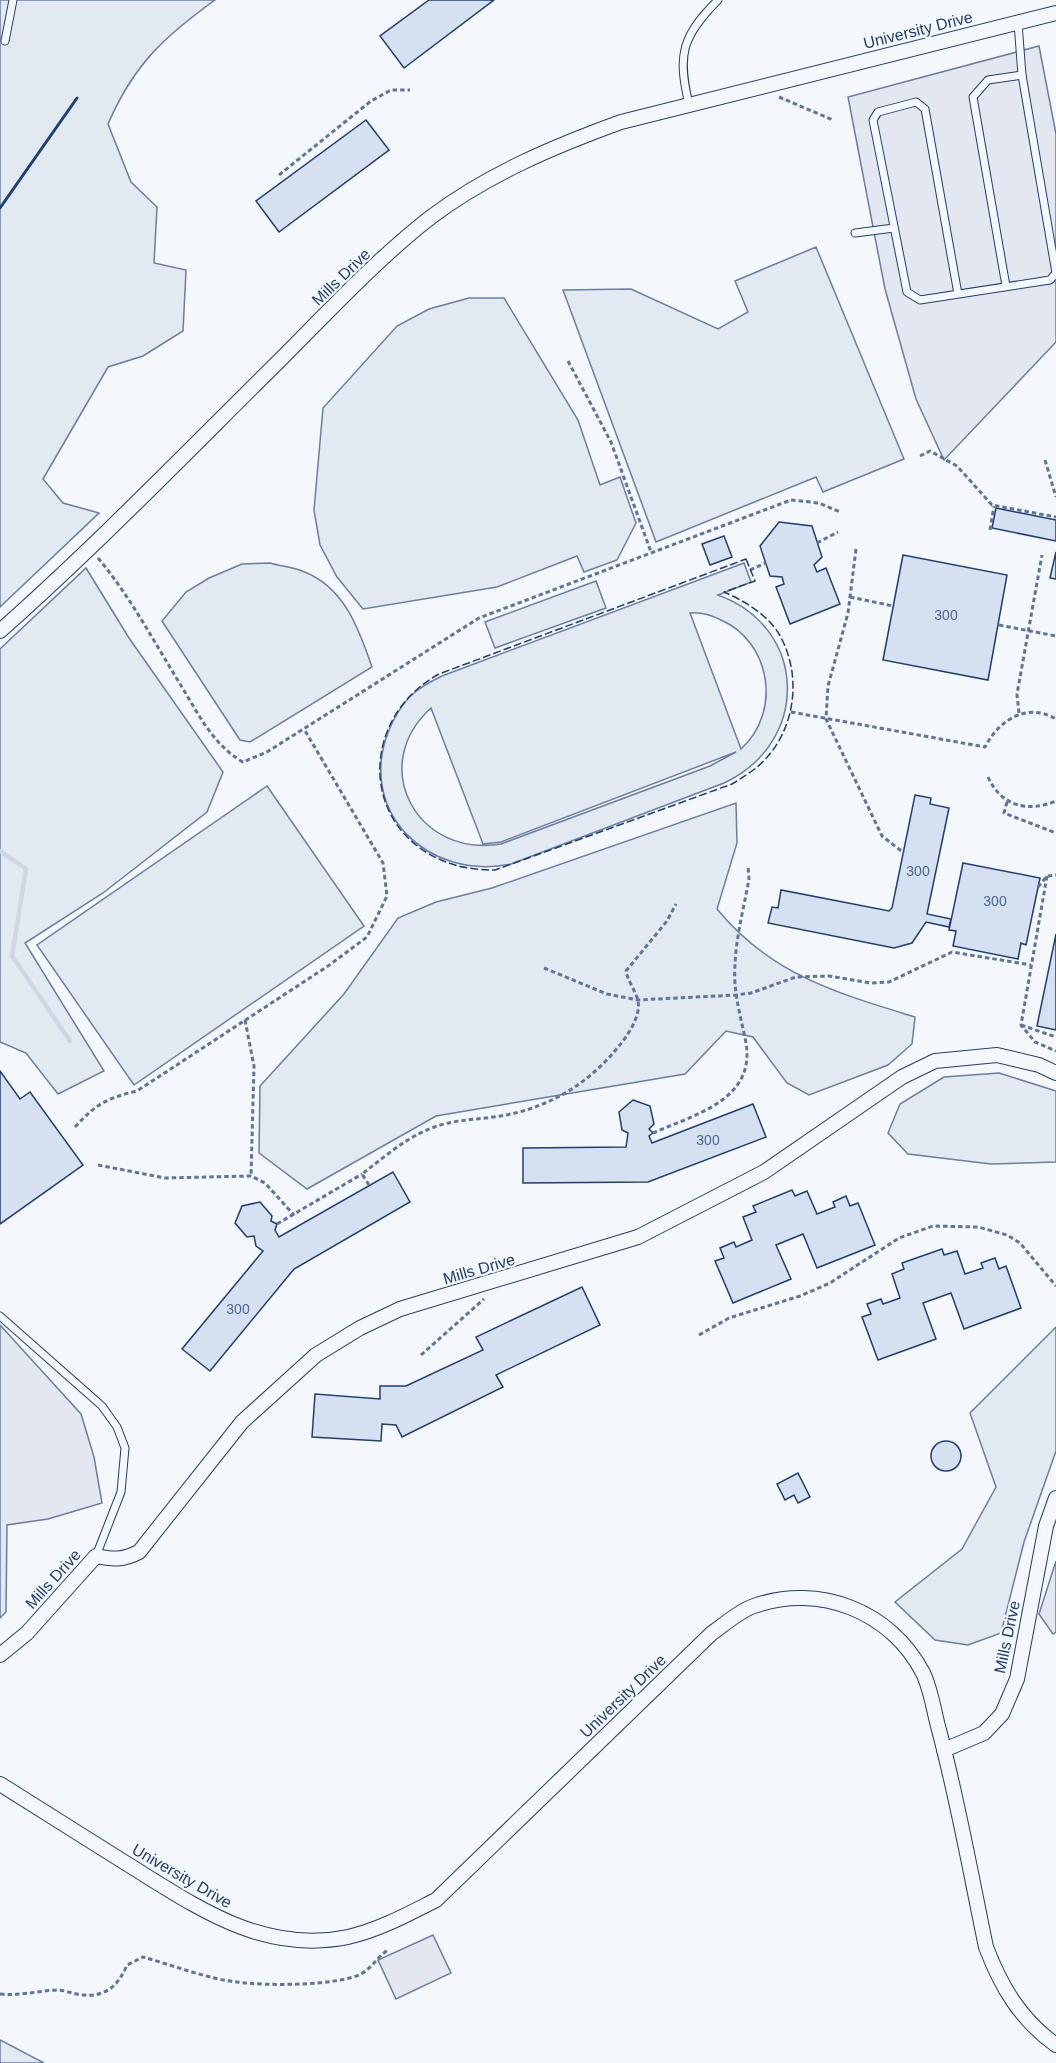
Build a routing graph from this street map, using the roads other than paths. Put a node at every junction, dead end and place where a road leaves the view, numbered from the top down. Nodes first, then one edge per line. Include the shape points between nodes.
1 (13, 0) edge
2 (718, 0) edge
3 (1056, 13) edge
4 (1018, 23) junction
5 (4, 41) dead end
6 (1022, 75) junction
7 (788, 78) joint
8 (689, 104) junction
9 (894, 228) junction
10 (855, 233) dead end
11 (1056, 273) edge
12 (1006, 286) junction
13 (958, 294) junction
14 (0, 631) edge
15 (1056, 1073) edge
16 (0, 1316) edge
17 (1056, 1498) edge
18 (96, 1556) junction
19 (0, 1654) edge
20 (945, 1750) junction
21 (0, 1784) edge
22 (1056, 2045) edge

1 - 5 lane
2 - 8 lane via 697,21 685,47 681,72
3 - 4 street, University Drive
4 - 6 lane
4 - 7 street, University Drive
6 - 11 lane
6 - 12 lane via 988,81 974,97
7 - 8 street, Mills Drive
8 - 14 street, Mills Drive via 621,122 555,146 478,186 432,217 365,276 90,548
9 - 10 lane
9 - 13 lane via 907,292 920,300
9 - 13 lane via 873,120 878,112 916,102 925,109
11 - 12 lane via 1050,280
12 - 13 lane
15 - 18 street, Mills Drive via 997,1055 935,1061 902,1077 764,1172 638,1237 400,1309 316,1355 242,1422 140,1552 125,1559
16 - 18 lane via 102,1406 117,1427 125,1448 121,1492
17 - 20 street, Mills Drive via 1017,1679 1002,1714 984,1732
18 - 19 street, Mills Drive via 27,1633
20 - 21 street, University Drive via 924,1674 903,1642 874,1618 832,1599 782,1598 751,1607 712,1633 436,1900 389,1924 347,1937 300,1940 258,1934 211,1916
20 - 22 street, University Drive via 986,1947 996,1974 1022,2015

